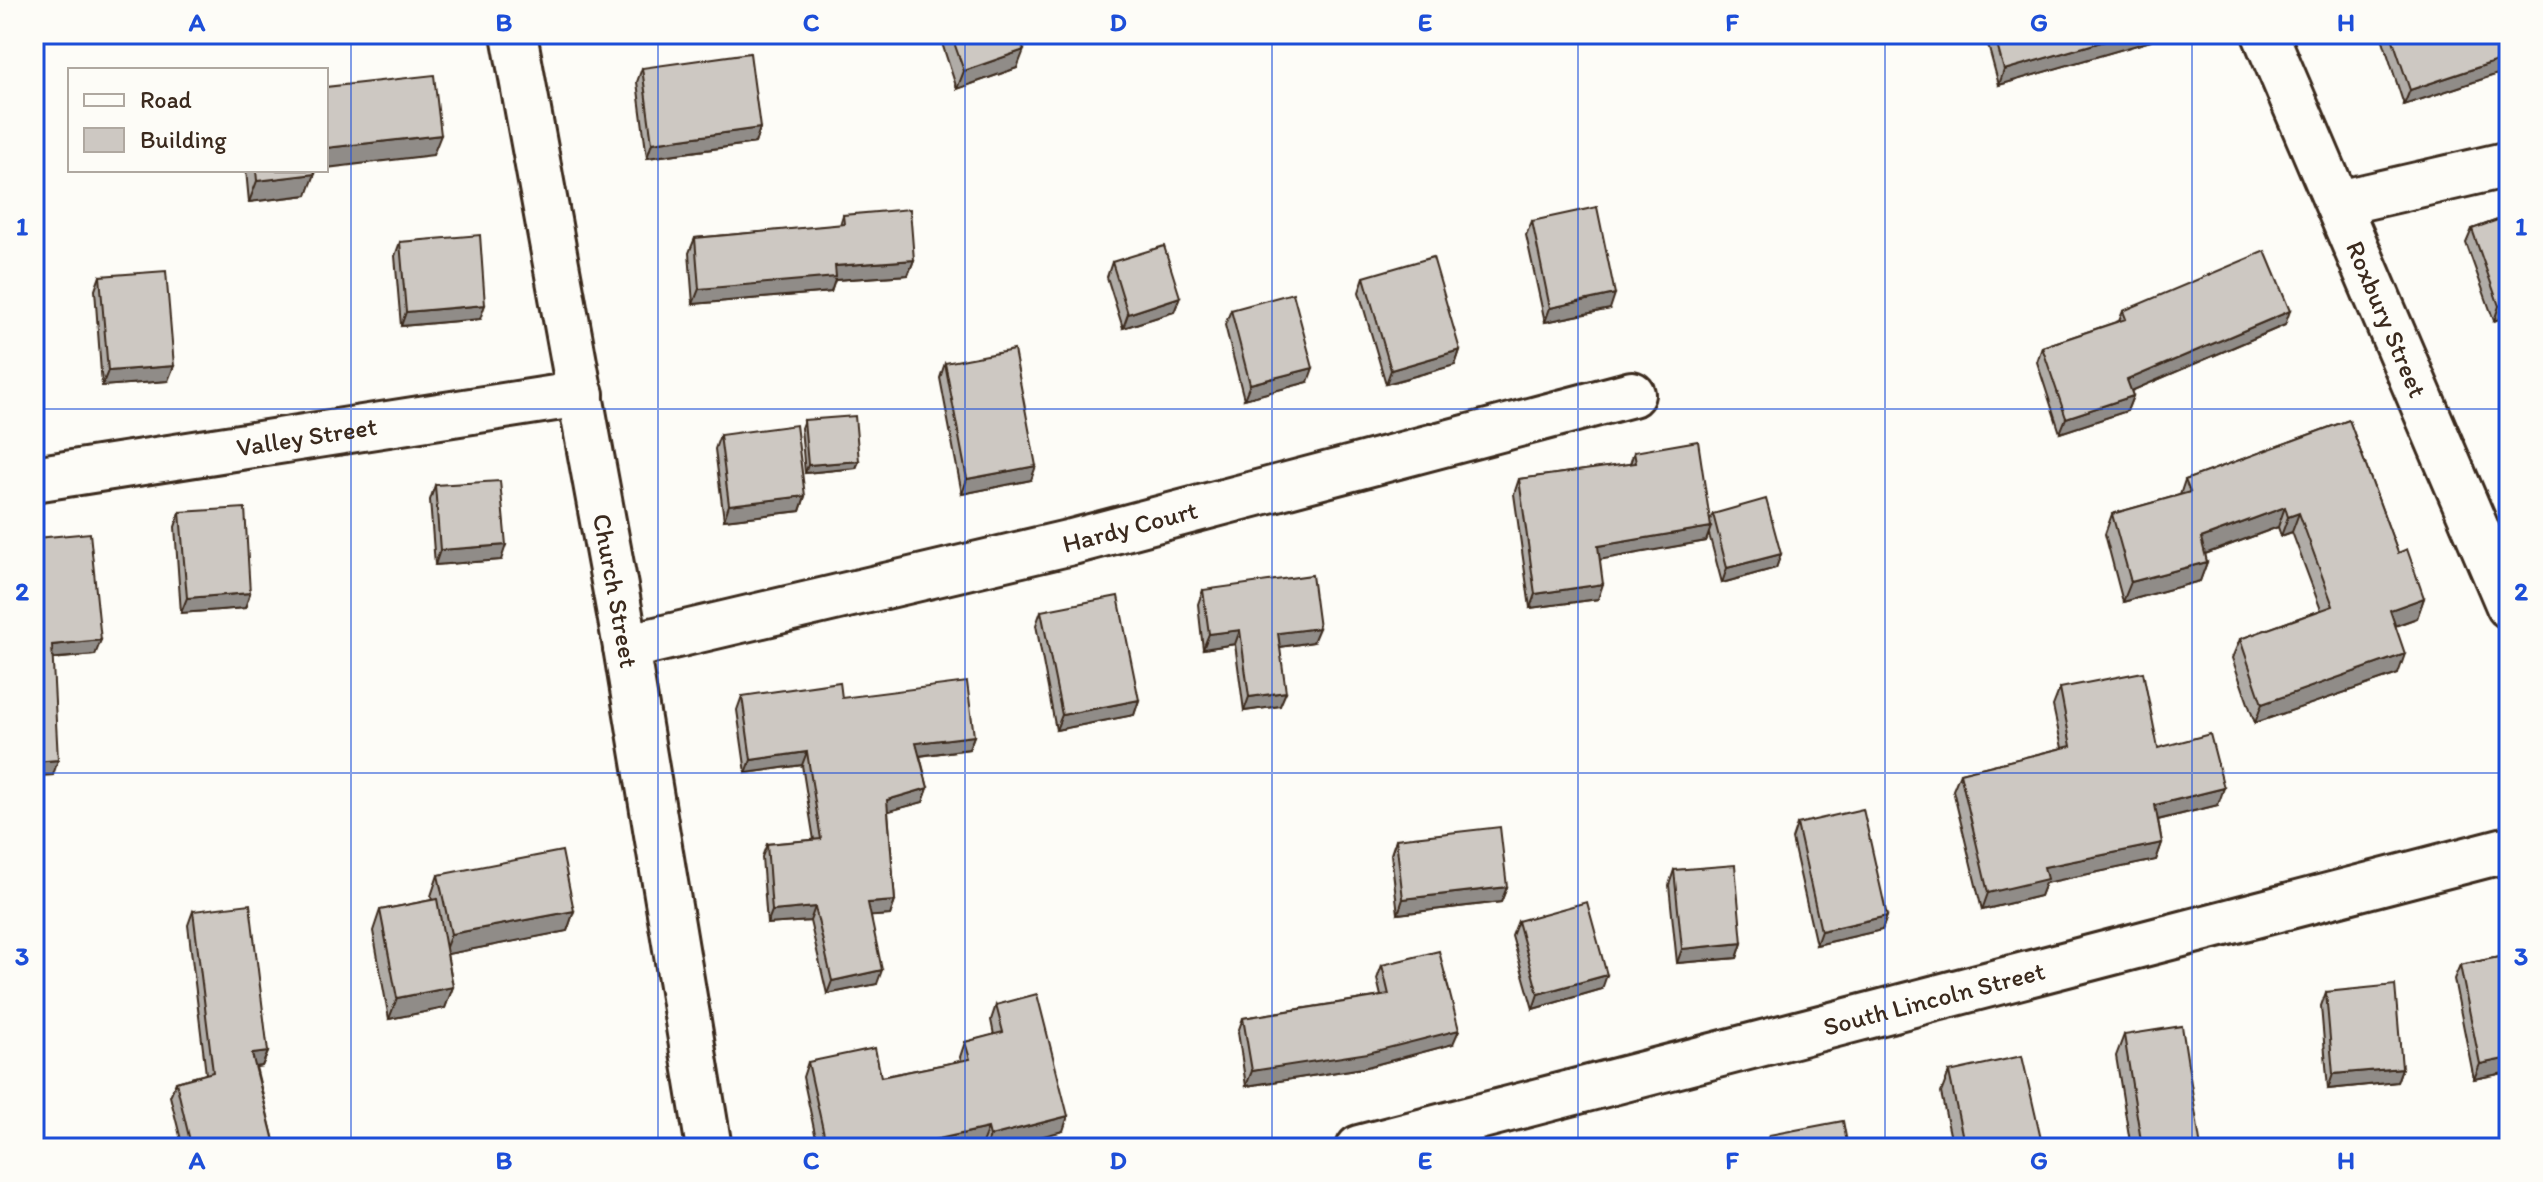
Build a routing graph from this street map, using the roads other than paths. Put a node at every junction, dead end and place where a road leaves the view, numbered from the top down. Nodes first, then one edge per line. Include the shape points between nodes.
1 (514, 34) edge
2 (2265, 34) edge
3 (2509, 164) edge
4 (2339, 203) junction
5 (581, 394) junction
6 (1632, 394) dead end
7 (34, 479) edge
8 (2509, 606) edge
9 (626, 647) junction
10 (2509, 849) edge
11 (709, 1148) edge
12 (1359, 1148) edge

1 - 5 street, Church Street
2 - 4 street, Roxbury Street
3 - 4 street
4 - 8 street, Roxbury Street
5 - 7 street, Valley Street
5 - 9 street, Church Street
6 - 9 street, Hardy Court via 1072,542
9 - 11 street, Church Street
10 - 12 street, South Lincoln Street

